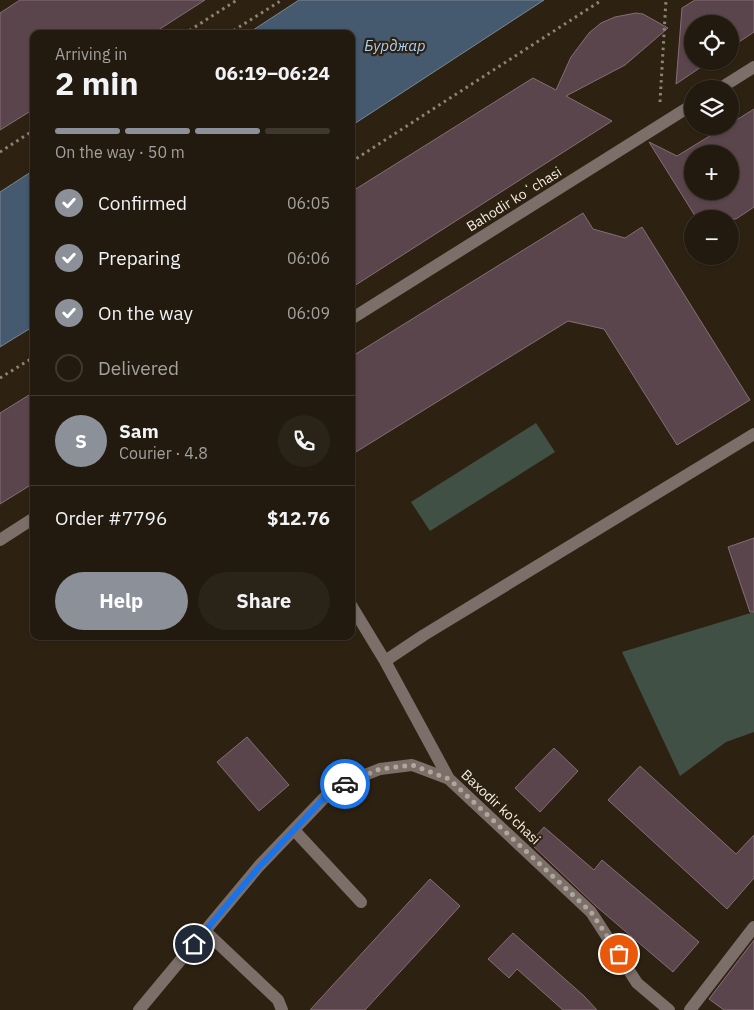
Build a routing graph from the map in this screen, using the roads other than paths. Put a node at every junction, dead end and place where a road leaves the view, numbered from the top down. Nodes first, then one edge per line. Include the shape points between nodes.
1 (754, 67) edge
2 (733, 80) edge
3 (684, 110) edge
4 (355, 316) edge
5 (754, 434) edge
6 (30, 521) edge
7 (0, 540) edge
8 (355, 612) edge
9 (385, 661) junction
10 (449, 779) junction
11 (294, 830) junction
12 (361, 902) dead end
13 (754, 927) edge
14 (205, 931) junction
15 (138, 1010) edge
16 (282, 1010) edge
17 (670, 1010) edge
18 (690, 1010) edge

1 - 2 street
3 - 4 street, Bahodir koʻchasi
5 - 9 street
6 - 7 street
8 - 9 street
9 - 10 street
10 - 11 street, Baxodir ko'chasi via 412,765 380,769 327,795
10 - 17 street, Baxodir ko'chasi via 591,912 637,983
11 - 12 street
11 - 14 street, Baxodir ko'chasi
13 - 18 street
14 - 15 street, Baxodir ko'chasi
14 - 16 street via 278,1000

